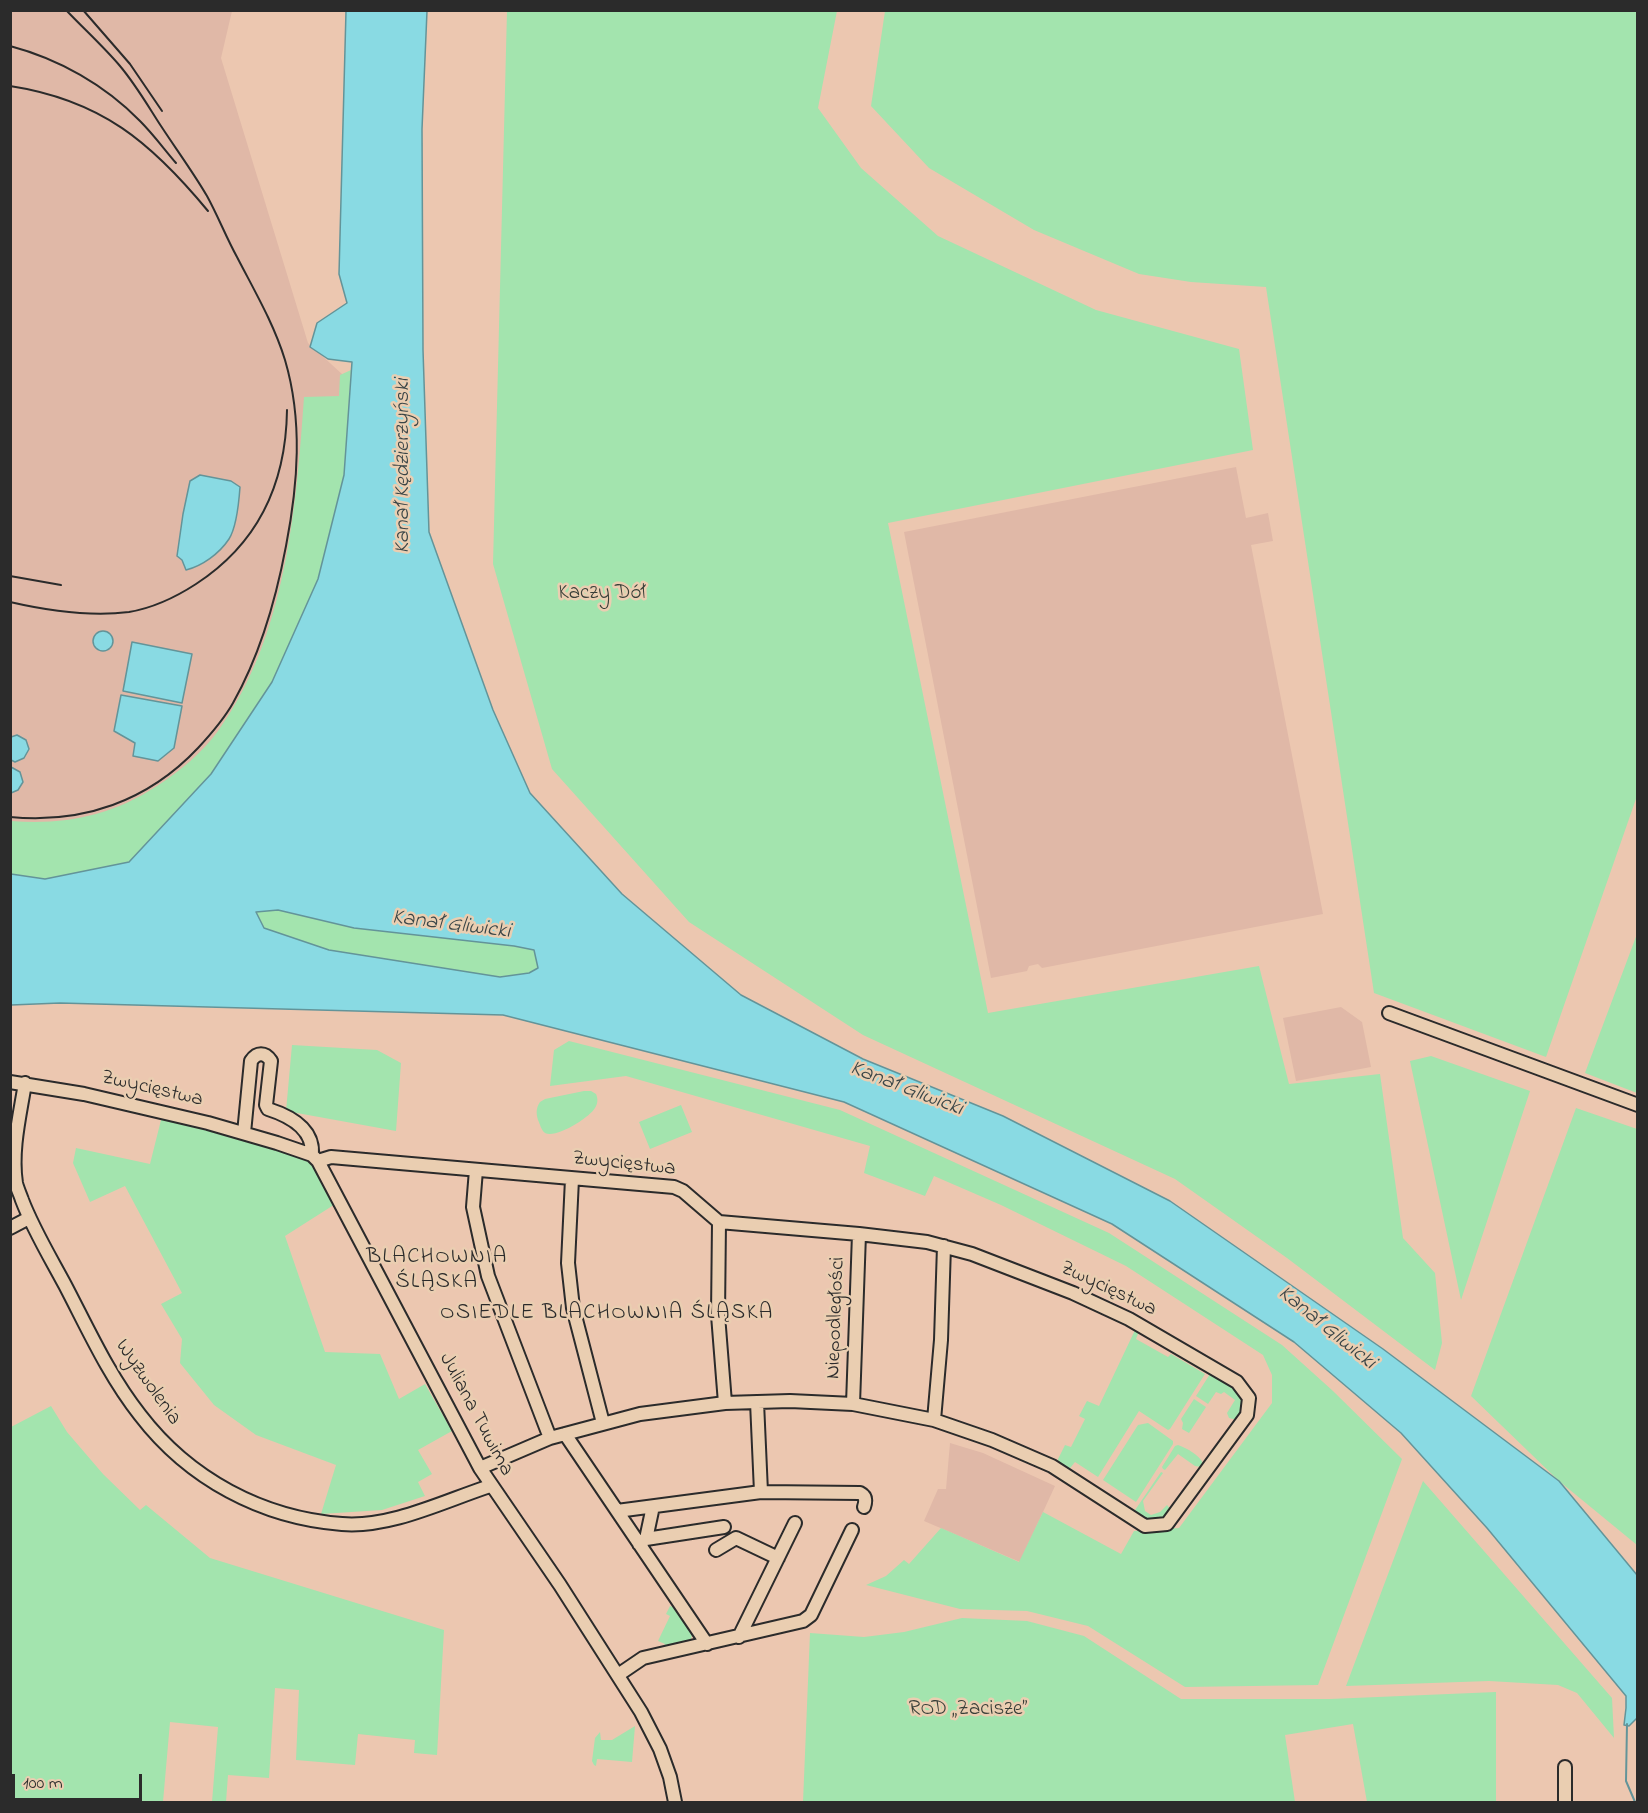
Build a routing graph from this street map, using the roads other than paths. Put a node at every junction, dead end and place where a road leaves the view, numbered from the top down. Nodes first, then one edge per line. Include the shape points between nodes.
1 (1389, 1013) dead end
2 (10, 1082) edge
3 (25, 1083) junction
4 (1638, 1105) edge
5 (244, 1132) junction
6 (315, 1158) junction
7 (476, 1170) junction
8 (572, 1179) junction
9 (29, 1218) junction
10 (720, 1222) junction
11 (10, 1228) edge
12 (859, 1234) junction
13 (944, 1246) junction
14 (757, 1402) junction
15 (725, 1403) junction
16 (853, 1404) junction
17 (934, 1420) junction
18 (603, 1423) junction
19 (566, 1434) junction
20 (550, 1438) junction
21 (480, 1468) junction
22 (490, 1486) junction
23 (761, 1492) junction
24 (651, 1506) junction
25 (864, 1507) dead end
26 (617, 1511) junction
27 (795, 1524) dead end
28 (724, 1527) dead end
29 (852, 1530) dead end
30 (643, 1542) junction
31 (717, 1550) dead end
32 (778, 1558) junction
33 (739, 1637) junction
34 (706, 1644) junction
35 (618, 1675) junction
36 (1565, 1767) dead end
37 (675, 1803) edge
38 (1565, 1803) edge

1 - 4 street
2 - 3 street, Zwycięstwa
3 - 5 street, Zwycięstwa
3 - 9 street, Wyzwolenia via 16,1141 16,1184
5 - 6 street, Zwycięstwa
5 - 6 street, Juliana Tuwima via 252,1061 254,1056 264,1054 271,1061 266,1105 306,1131
6 - 7 street, Zwycięstwa
6 - 21 street, Juliana Tuwima
7 - 8 street, Zwycięstwa
7 - 20 street via 473,1207 488,1276
8 - 10 street, Zwycięstwa via 674,1186
8 - 18 street via 568,1263 573,1308
9 - 11 street
9 - 22 street, Wyzwolenia via 113,1374 140,1415 170,1450 231,1493 311,1520 367,1524 416,1513
10 - 12 street, Zwycięstwa
10 - 15 street via 718,1315
12 - 13 street, Zwycięstwa
12 - 16 street, Niepodległości
13 - 17 street
13 - 17 street, Zwycięstwa via 1013,1269 1138,1324 1237,1382 1249,1398 1247,1415 1167,1524 1145,1526 1052,1466
14 - 15 street
14 - 16 street
14 - 23 street
15 - 18 street
16 - 17 street
18 - 19 street
19 - 20 street
19 - 26 street
20 - 21 street
21 - 22 street, Juliana Tuwima
22 - 35 street, Juliana Tuwima
23 - 24 street
23 - 25 street via 860,1493 865,1498
24 - 26 street
24 - 30 street
26 - 30 street
27 - 32 street
28 - 30 street
29 - 33 street via 811,1615 803,1621
30 - 34 street
31 - 32 street via 736,1538
32 - 33 street
33 - 34 street
34 - 35 street via 644,1658
35 - 37 street, Juliana Tuwima via 660,1749
36 - 38 street

